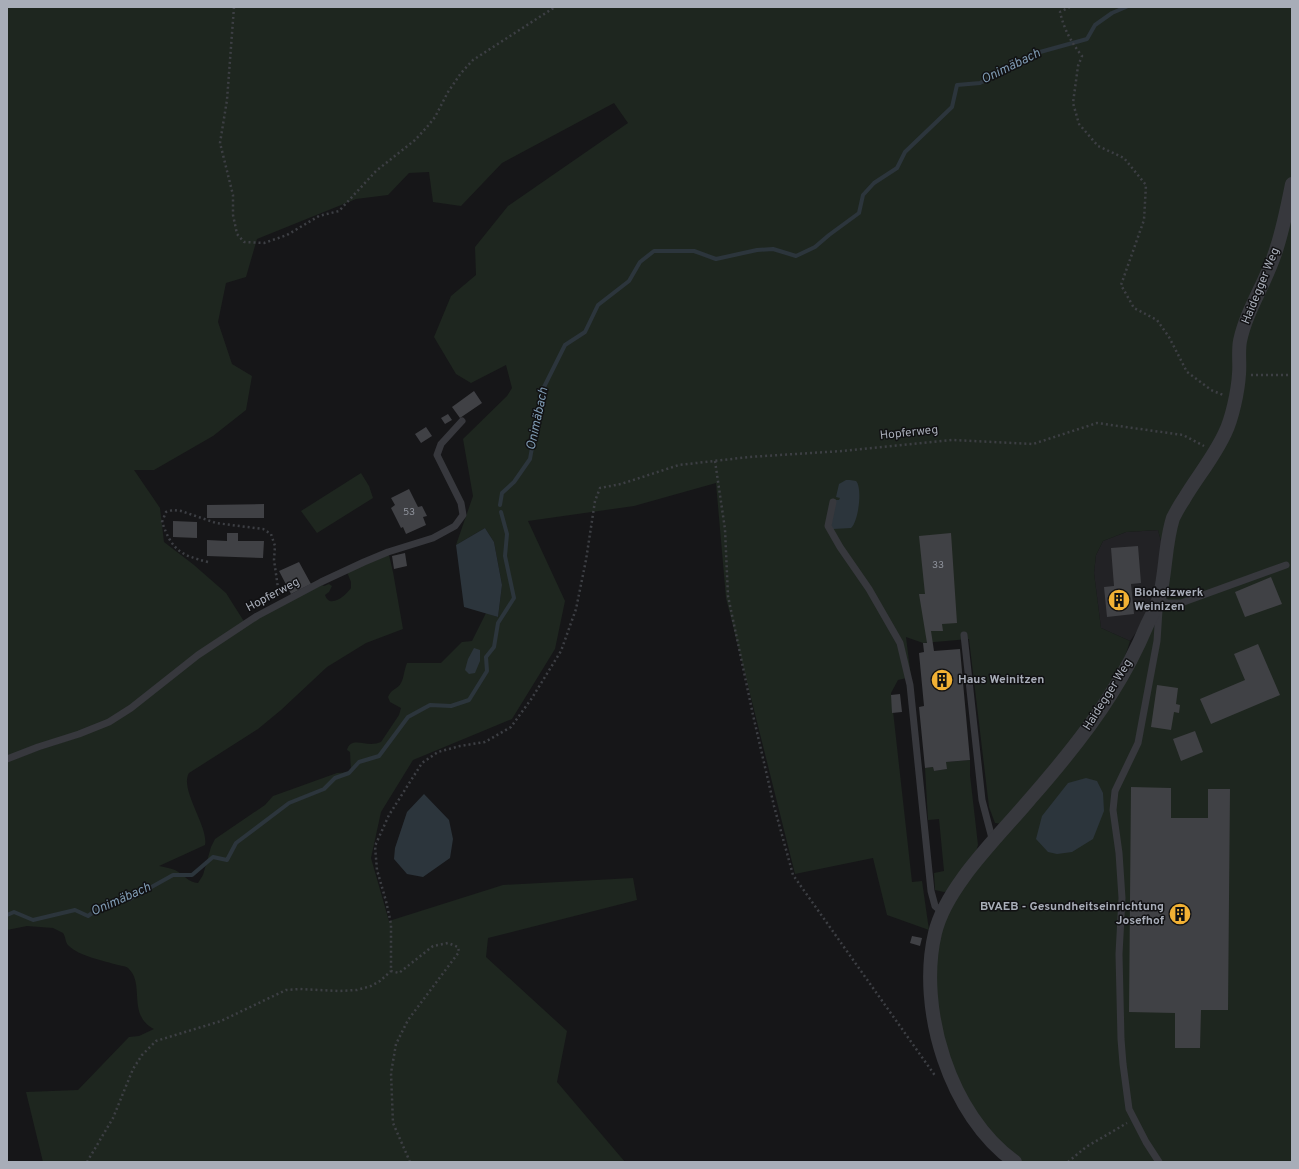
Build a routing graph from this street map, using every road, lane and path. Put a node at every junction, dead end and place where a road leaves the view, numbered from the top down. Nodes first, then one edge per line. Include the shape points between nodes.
1 (234, 7) edge
2 (555, 7) edge
3 (1070, 7) edge
4 (1292, 184) edge
5 (1239, 375) junction
6 (1292, 375) edge
7 (1234, 401) junction
8 (462, 421) dead end
9 (1215, 452) junction
10 (715, 461) junction
11 (833, 502) dead end
12 (208, 562) dead end
13 (1286, 565) dead end
14 (1159, 598) junction
15 (279, 603) junction
16 (964, 635) dead end
17 (7, 759) edge
18 (993, 842) junction
19 (942, 912) junction
20 (391, 971) junction
21 (938, 1080) dead end
22 (1135, 1120) junction
23 (87, 1162) edge
24 (410, 1162) edge
25 (1015, 1162) edge
26 (1068, 1162) edge
27 (1159, 1162) edge

1 - 2 path via 227,100 220,143 233,195 236,234 244,242 264,243 287,235 319,216 339,211 376,171 415,140 427,127 452,85 473,60
3 - 7 path via 1060,12 1072,43 1082,56 1078,66 1073,103 1079,124 1098,146 1124,158 1146,185 1144,220 1121,285 1134,308 1157,320 1187,372 1211,390
4 - 5 street, Haidegger Weg via 1272,261 1251,305 1240,342
5 - 6 path
5 - 7 street, Haidegger Weg
7 - 9 street, Haidegger Weg via 1226,431
8 - 15 lane, Hopferweg via 441,444 437,455 461,503 463,515 455,526 433,538 358,564
9 - 10 path, Hopferweg via 1183,434 1097,423 1033,444 952,440
9 - 14 street, Haidegger Weg via 1174,516
10 - 20 path, Hopferweg via 678,465 621,484 600,488 594,501 576,609 561,651 532,698 511,727 485,742 438,752 422,763 389,815 376,846 377,870 391,924
10 - 21 path via 725,529 728,596 774,806 793,875
11 - 19 lane via 828,526 900,643 910,685 931,891 935,906
12 - 15 path via 191,558 178,550 167,537 162,522 166,512 173,510 216,523 264,529 271,534 275,546
13 - 14 lane via 1181,603 1168,603
14 - 18 street, Haidegger Weg via 1135,653 1093,722
14 - 22 lane via 1157,641 1138,743 1116,791 1113,810 1122,898 1119,954 1121,1039 1129,1109
15 - 17 lane, Hopferweg via 241,625 198,655 116,718
16 - 18 lane via 982,800
18 - 19 street, Haidegger Weg via 964,877
19 - 25 street, Haidegger Weg via 935,931 929,968 931,999 939,1044 953,1083 975,1120 995,1145
20 - 23 path via 380,981 357,990 286,990 221,1021 156,1041 133,1069 113,1118
20 - 24 path via 399,973 433,946 448,943 458,947 459,952 408,1020 396,1044 391,1073 393,1123
22 - 26 path via 1086,1147
22 - 27 lane

